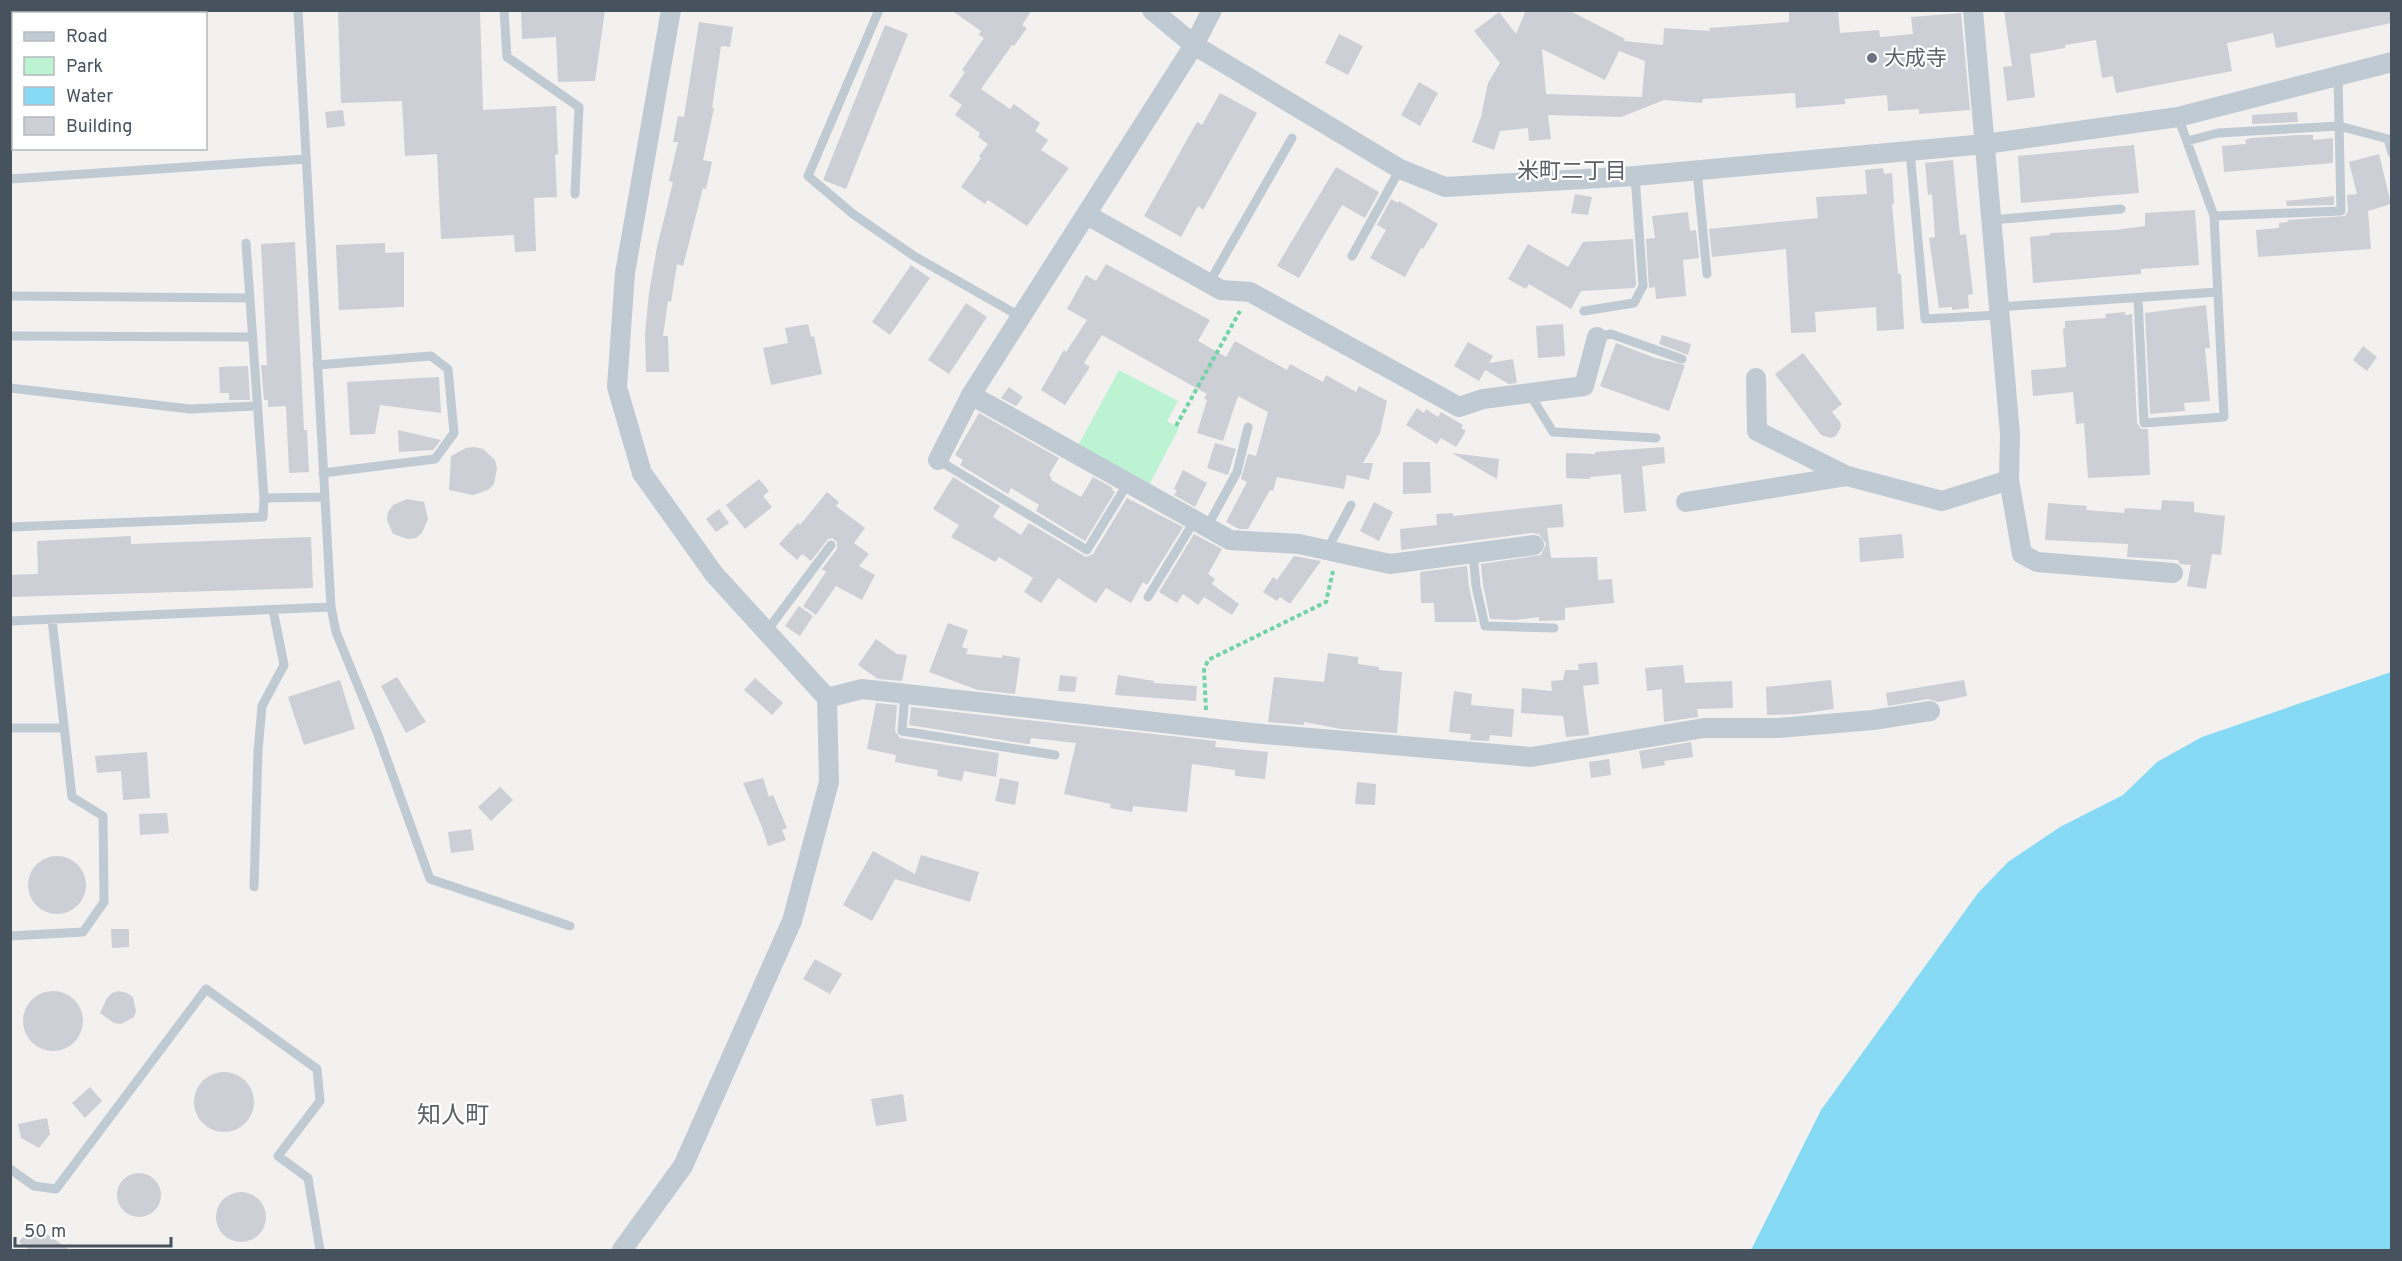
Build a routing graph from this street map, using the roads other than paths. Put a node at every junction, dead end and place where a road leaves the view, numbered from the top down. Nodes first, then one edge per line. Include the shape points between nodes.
1 (298, 10) edge
2 (504, 10) edge
3 (671, 10) edge
4 (879, 10) edge
5 (1152, 10) edge
6 (1212, 10) edge
7 (1973, 10) edge
8 (1194, 45) junction
9 (2391, 62) edge
10 (2338, 75) junction
11 (2178, 117) junction
12 (2339, 126) junction
13 (1292, 138) dead end
14 (2390, 140) edge
15 (2187, 141) junction
16 (1985, 144) junction
17 (1911, 151) junction
18 (2391, 153) edge
19 (306, 159) junction
20 (1400, 169) junction
21 (1697, 171) junction
22 (1635, 177) junction
23 (10, 179) edge
24 (575, 194) dead end
25 (2121, 209) dead end
26 (1087, 215) junction
27 (2214, 216) junction
28 (1991, 220) junction
29 (246, 243) dead end
30 (1352, 256) dead end
31 (1707, 274) dead end
32 (1209, 283) junction
33 (2217, 292) junction
34 (10, 296) edge
35 (250, 298) junction
36 (2138, 298) junction
37 (1584, 311) dead end
38 (1999, 311) junction
39 (1021, 317) junction
40 (10, 336) edge
41 (252, 337) junction
42 (1597, 338) joint
43 (1682, 359) dead end
44 (317, 365) junction
45 (1756, 378) dead end
46 (10, 388) edge
47 (1529, 393) junction
48 (971, 395) junction
49 (257, 406) junction
50 (1248, 427) dead end
51 (1656, 438) dead end
52 (938, 460) joint
53 (323, 473) junction
54 (1847, 476) junction
55 (2009, 480) junction
56 (1128, 483) junction
57 (325, 497) junction
58 (264, 498) junction
59 (1686, 502) dead end
60 (1351, 505) dead end
61 (1201, 524) junction
62 (10, 527) edge
63 (831, 545) dead end
64 (1534, 545) dead end
65 (1331, 551) junction
66 (1473, 553) junction
67 (2174, 573) dead end
68 (1148, 597) dead end
69 (331, 607) junction
70 (273, 610) junction
71 (52, 619) junction
72 (10, 621) edge
73 (1554, 628) dead end
74 (766, 632) junction
75 (905, 694) junction
76 (827, 698) junction
77 (1930, 711) dead end
78 (10, 728) edge
79 (63, 728) junction
80 (1055, 755) dead end
81 (254, 887) dead end
82 (570, 926) dead end
83 (10, 936) edge
84 (10, 1169) edge
85 (320, 1251) edge
86 (622, 1251) edge

1 - 19 lane
2 - 24 lane via 507,57 579,107
3 - 74 street via 625,273 617,387 642,473 714,574
4 - 39 lane via 808,176 853,214 914,256
5 - 8 street
6 - 8 street
7 - 16 street
8 - 20 street
8 - 26 street
9 - 10 street
10 - 11 street
10 - 12 lane
11 - 15 lane
11 - 16 street
12 - 14 lane
12 - 15 lane via 2218,133
12 - 27 lane via 2341,211
13 - 32 lane
14 - 18 lane
15 - 27 lane
16 - 17 street
16 - 28 street
17 - 21 street
17 - 38 lane via 1925,319
19 - 23 lane
19 - 44 lane
20 - 22 street via 1445,187
20 - 30 lane
21 - 22 street
21 - 31 lane
22 - 37 lane via 1643,286 1634,303
25 - 28 lane
26 - 32 street
26 - 39 street
27 - 33 lane
28 - 38 street
29 - 35 lane
32 - 47 street via 1221,290 1250,292 1459,407 1483,399
33 - 36 lane
33 - 36 lane via 2224,417 2190,420 2144,423
34 - 35 lane
35 - 41 lane
36 - 38 lane
38 - 55 street via 2010,434
39 - 48 street
40 - 41 lane
41 - 49 lane
42 - 43 lane via 1611,334
42 - 47 street via 1584,386
44 - 53 lane
44 - 53 lane via 431,356 448,369 454,433 435,459
45 - 54 street via 1757,431
46 - 49 lane via 190,409
47 - 51 lane via 1553,432
48 - 52 street
48 - 56 street
49 - 58 lane
50 - 61 lane via 1237,472
52 - 56 lane via 1087,550
53 - 57 lane
54 - 55 street via 1942,501
54 - 59 street
55 - 67 street via 2022,554 2037,562
56 - 61 street
57 - 58 lane
57 - 69 lane
58 - 62 lane via 263,517
60 - 65 lane
61 - 65 street via 1230,540 1299,544
61 - 68 lane
63 - 74 lane
64 - 66 street
65 - 66 street via 1390,564
66 - 73 lane via 1485,626
69 - 70 lane
69 - 82 lane via 336,632 430,879
70 - 71 lane
70 - 81 lane via 284,665 262,706
71 - 72 lane
71 - 79 lane
74 - 76 street
75 - 76 street via 862,689
75 - 77 street via 1208,728 1531,757 1704,728 1778,728
75 - 80 lane via 902,731
76 - 86 street via 829,782 792,921 683,1166
78 - 79 lane
79 - 83 lane via 72,797 103,816 104,902 83,932
84 - 85 lane via 34,1186 56,1189 206,989 317,1069 320,1101 278,1156 308,1178

